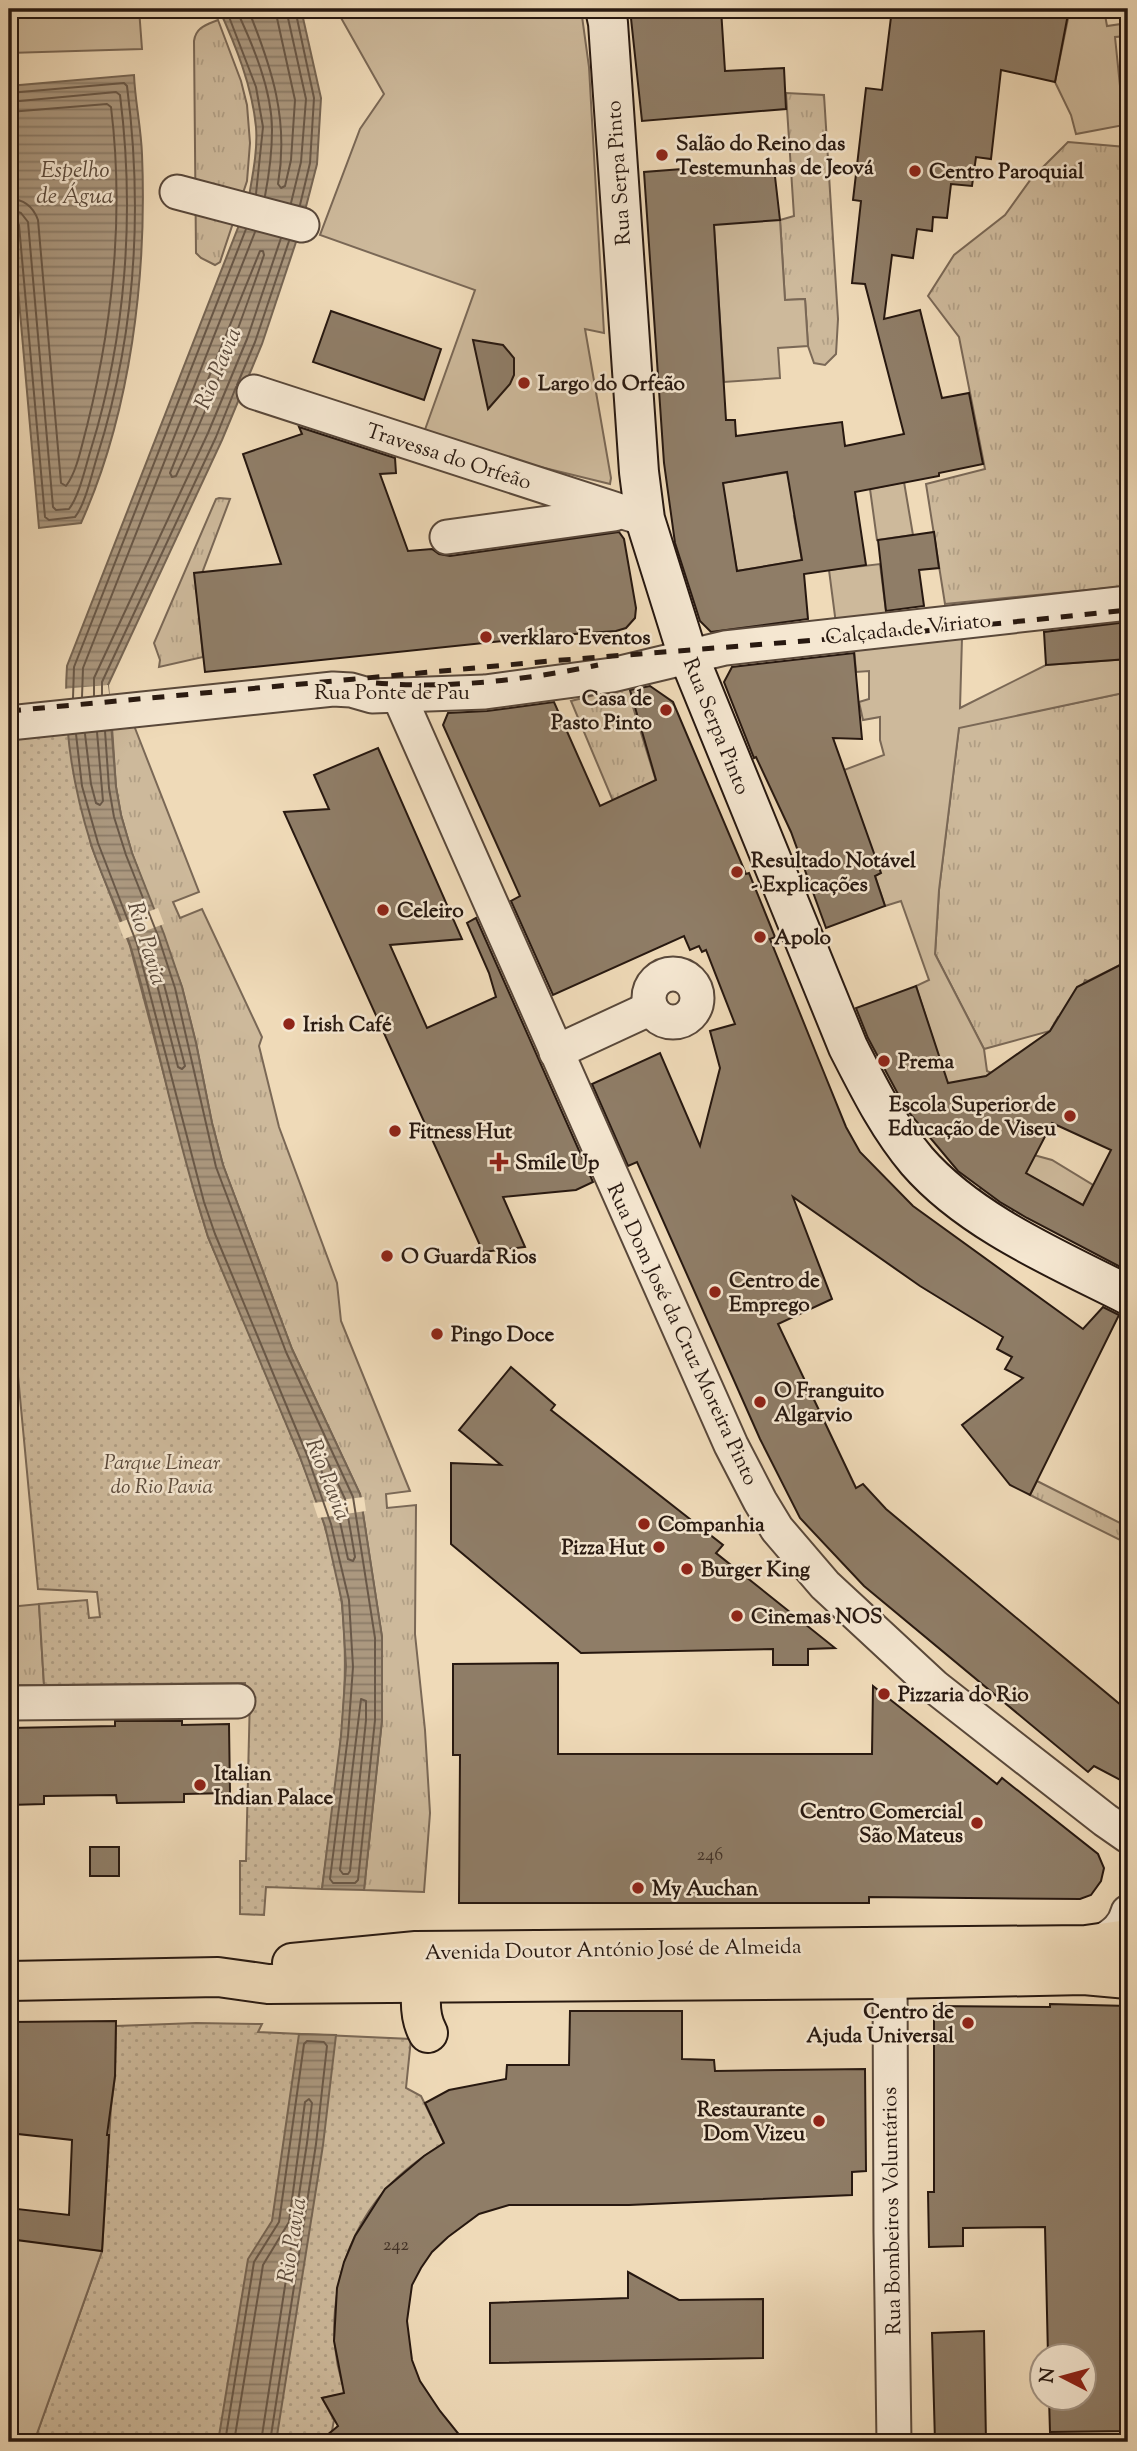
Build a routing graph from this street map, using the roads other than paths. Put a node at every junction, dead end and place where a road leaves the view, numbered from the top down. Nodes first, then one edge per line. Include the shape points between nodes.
1 (605, 9) edge
2 (177, 192) dead end
3 (302, 225) dead end
4 (254, 392) dead end
5 (634, 516) junction
6 (447, 537) dead end
7 (1128, 603) edge
8 (689, 656) junction
9 (399, 696) junction
10 (9, 723) edge
11 (652, 1008) dead end
12 (556, 1052) junction
13 (1128, 1294) edge
14 (238, 1701) dead end
15 (9, 1703) edge
16 (1117, 1828) edge
17 (1128, 1850) edge
18 (1128, 1912) edge
19 (1115, 1940) edge
20 (1011, 1946) junction
21 (418, 1972) junction
22 (890, 1979) junction
23 (1128, 1979) edge
24 (9, 1981) edge
25 (428, 2033) dead end
26 (894, 2442) edge

1 - 5 street, Rua Serpa Pinto via 639,471
2 - 3 street
4 - 5 street, Travessa do Orfeão
5 - 6 street
5 - 8 street, Rua Serpa Pinto
7 - 8 street, Calçada de Viriato via 725,648
8 - 9 street, Rua Ponte de Pau via 552,684
8 - 13 street, Rua Serpa Pinto via 848,1047 876,1102 918,1161 954,1195 1024,1243
9 - 10 street, Rua Ponte de Pau via 333,689
9 - 12 street, Rua Dom José da Cruz Moreira Pinto
11 - 12 street
12 - 16 street, Rua Dom José da Cruz Moreira Pinto via 730,1445 777,1529 825,1585 935,1687
14 - 15 street
16 - 17 street, Rua Dom José da Cruz Moreira Pinto
18 - 19 street
19 - 20 main road, Avenida Doutor António José de Almeida
20 - 21 main road, Avenida Doutor António José de Almeida via 540,1950 496,1962 436,1963 426,1972
20 - 22 main road, Avenida Doutor António José de Almeida via 993,1962 905,1962
21 - 22 main road, Avenida Doutor António José de Almeida
21 - 24 main road, Avenida Doutor António José de Almeida via 309,1960 270,1976
21 - 25 main road via 421,2016
22 - 23 main road, Avenida Doutor António José de Almeida via 1084,1975
22 - 26 street, Rua Bombeiros Voluntários

